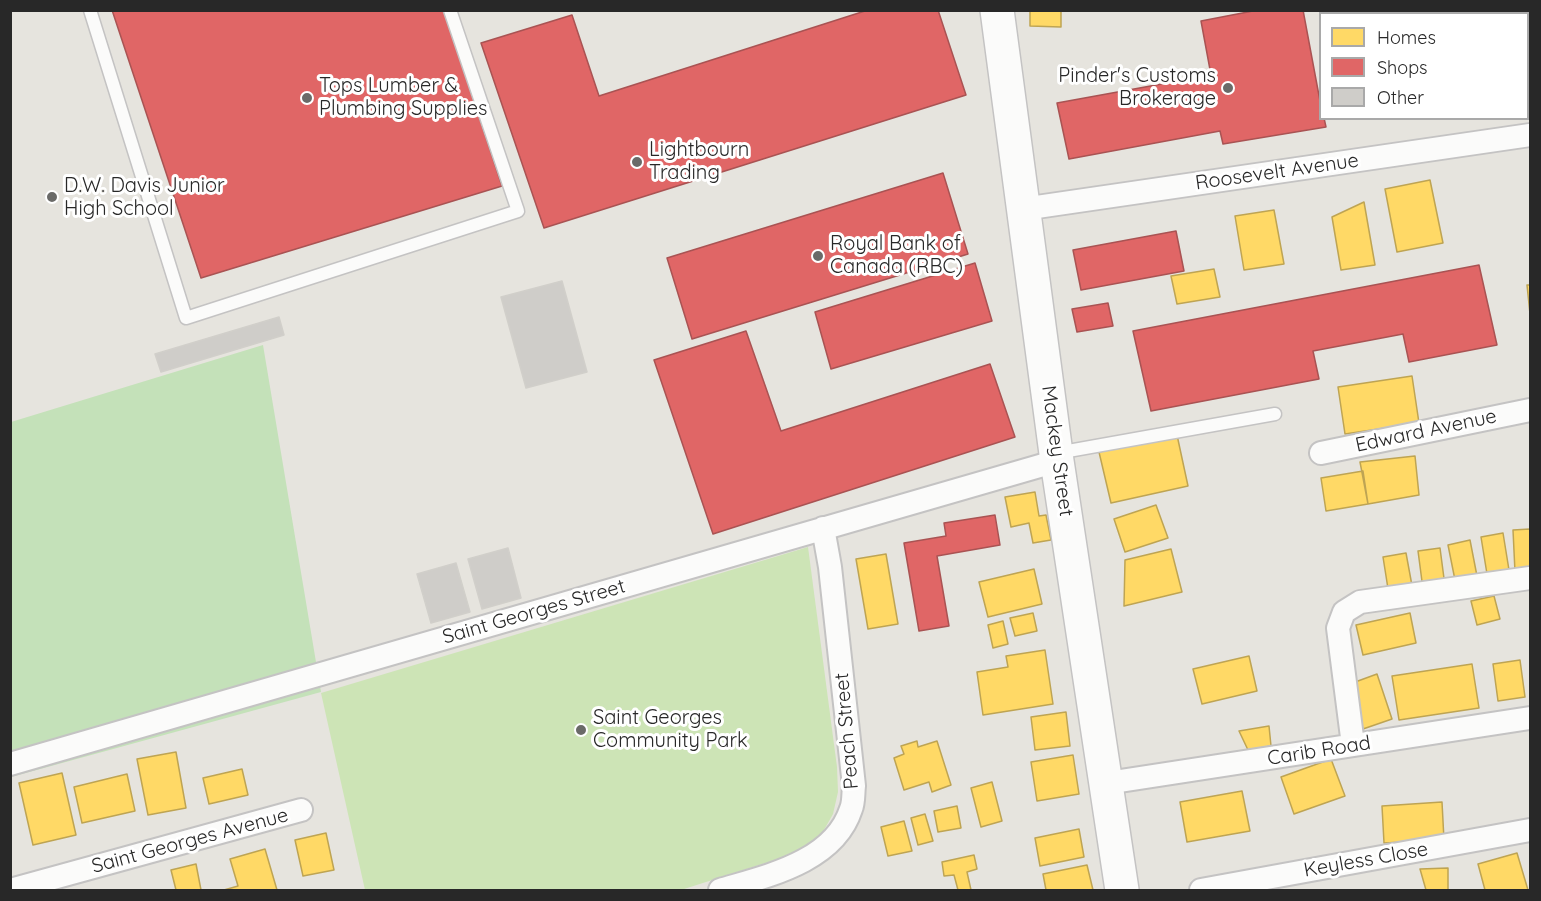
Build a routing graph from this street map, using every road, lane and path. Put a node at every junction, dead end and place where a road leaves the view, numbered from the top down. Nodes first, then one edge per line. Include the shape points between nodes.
1 (90, 10) edge
2 (450, 10) edge
3 (997, 10) edge
4 (1530, 135) edge
5 (1023, 209) junction
6 (1530, 410) edge
7 (1275, 414) dead end
8 (1321, 453) dead end
9 (1057, 457) junction
10 (824, 528) junction
11 (1530, 578) edge
12 (1530, 718) edge
13 (1353, 745) junction
14 (10, 764) edge
15 (1107, 783) junction
16 (301, 810) dead end
17 (1530, 830) edge
18 (11, 890) edge
19 (720, 891) edge
20 (1122, 891) edge
21 (1202, 891) edge

1 - 2 lane via 186,318 518,211
3 - 5 main road, Mackey Street
4 - 5 street, Roosevelt Avenue
5 - 9 main road, Mackey Street
6 - 8 street, Edward Avenue
7 - 9 lane
9 - 10 street, Saint Georges Street
9 - 15 main road, Mackey Street
10 - 14 street, Saint Georges Street
10 - 19 street, Peach Street via 854,786 852,807 835,838 821,850 782,870
11 - 13 street via 1360,602 1344,612 1338,628
12 - 13 street, Carib Road
13 - 15 street, Carib Road
15 - 20 main road, Mackey Street
16 - 18 street, Saint Georges Avenue
17 - 21 street, Keyless Close

